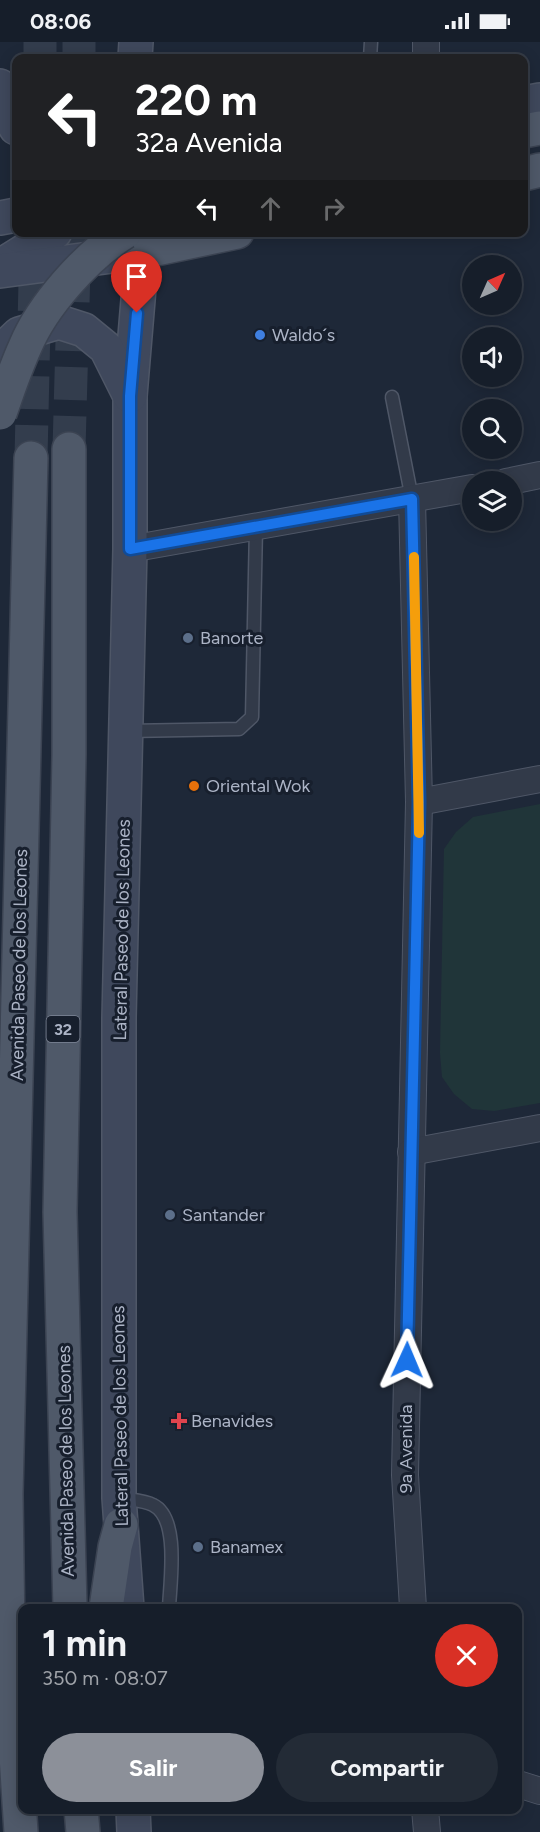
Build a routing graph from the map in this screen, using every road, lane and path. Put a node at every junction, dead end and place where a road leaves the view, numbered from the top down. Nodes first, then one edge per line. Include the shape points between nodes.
1 (0, 86) edge
2 (12, 121) edge
3 (47, 237) edge
4 (185, 237) edge
5 (133, 242) edge
6 (0, 266) edge
7 (0, 271) edge
8 (0, 352) edge
9 (130, 396) junction
10 (392, 397) dead end
11 (0, 413) edge
12 (69, 450) tunnel mouth
13 (31, 459) tunnel mouth
14 (540, 475) edge
15 (522, 479) edge
16 (462, 490) edge
17 (412, 499) junction
18 (256, 527) junction
19 (130, 549) junction
20 (126, 731) junction
21 (540, 779) edge
22 (419, 802) junction
23 (540, 1128) edge
24 (411, 1152) junction
25 (120, 1511) junction
26 (70, 1604) edge
27 (107, 1604) edge
28 (127, 1604) edge
29 (169, 1604) edge
30 (413, 1604) edge
31 (522, 1785) edge
32 (18, 1786) edge
33 (540, 1791) edge
34 (0, 1795) edge
35 (20, 1814) edge
36 (81, 1814) edge
37 (133, 1814) edge
38 (425, 1814) edge
39 (9, 1832) edge
40 (21, 1832) edge
41 (82, 1832) edge
42 (134, 1832) edge
43 (427, 1832) edge

1 - 2 street
3 - 6 street
4 - 5 main road
5 - 7 street
5 - 9 street, Lateral Paseo de los Leones
5 - 11 main road, bridge via 90,258 56,296 26,345
8 - 9 street via 19,334 59,322 84,330 106,348
9 - 19 street, Lateral Paseo de los Leones
10 - 17 lane
12 - 26 main road, Avenida Paseo de los Leones / 32 via 69,755 60,1212
13 - 32 main road, Avenida Paseo de los Leones via 6,1494 8,1634
14 - 15 street
16 - 17 street
17 - 18 street
17 - 22 street, 9a Avenida
18 - 19 street
18 - 20 lane via 252,717 239,729
19 - 20 street, Lateral Paseo de los Leones
20 - 25 street, Lateral Paseo de los Leones via 119,1018
21 - 22 street
22 - 24 street, 9a Avenida
23 - 24 street
24 - 30 street, 9a Avenida via 405,1475
25 - 27 main road
25 - 28 street, Lateral Paseo de los Leones
25 - 29 lane via 153,1504 164,1514 170,1530
31 - 33 street
34 - 39 main road
35 - 40 main road, Avenida Paseo de los Leones
36 - 41 main road
37 - 42 street
38 - 43 street

